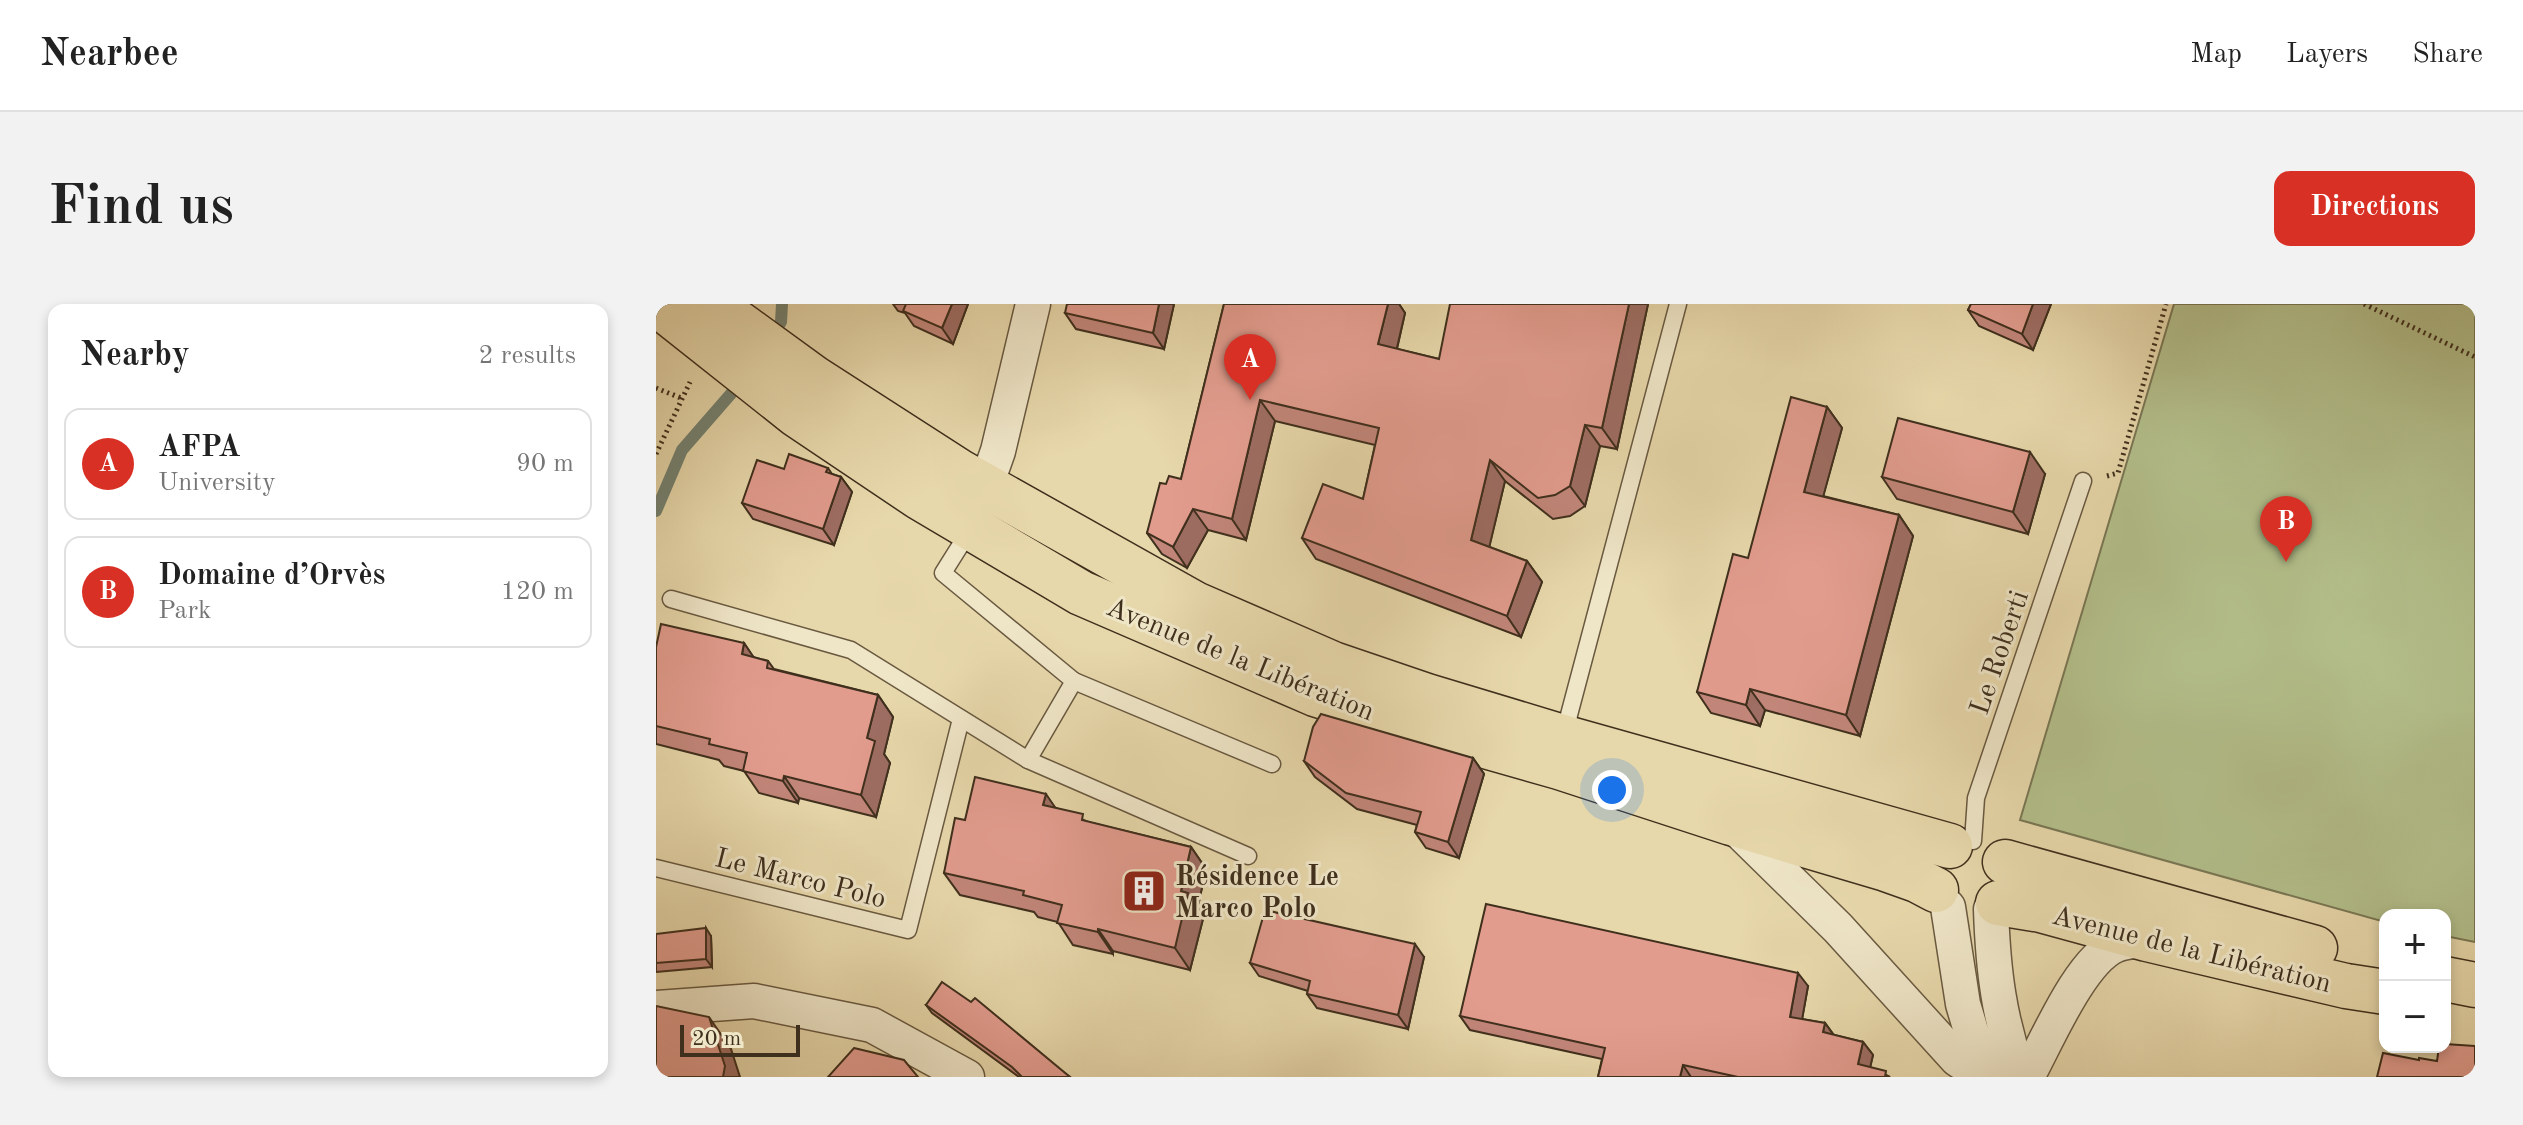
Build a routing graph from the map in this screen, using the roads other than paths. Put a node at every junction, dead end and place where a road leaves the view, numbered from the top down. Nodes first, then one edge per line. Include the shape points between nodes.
1 (657, 304) edge
2 (1033, 304) edge
3 (1678, 304) edge
4 (711, 325) edge
5 (2083, 481) road end
6 (985, 487) junction
7 (971, 529) junction
8 (671, 599) dead end
9 (1074, 681) junction
10 (961, 719) junction
11 (1562, 752) junction
12 (1028, 760) junction
13 (1272, 764) dead end
14 (1731, 823) junction
15 (1248, 856) dead end
16 (656, 868) edge
17 (1983, 872) junction
18 (1942, 898) junction
19 (2147, 939) junction
20 (2379, 963) edge
21 (2451, 980) edge
22 (2475, 985) edge
23 (2379, 991) edge
24 (2451, 1001) edge
25 (2475, 1003) edge
26 (656, 1008) edge
27 (967, 1077) edge
28 (1983, 1077) edge
29 (1993, 1077) edge
30 (2020, 1077) edge
31 (2027, 1077) edge

1 - 4 main road, Avenue de la Libération
2 - 6 street
3 - 11 lane
4 - 6 main road, Avenue de la Libération via 814,378
4 - 7 main road, Avenue de la Libération via 797,415
5 - 17 lane, Le Roberti via 1976,798
6 - 7 street
6 - 11 main road, Avenue de la Libération via 1195,604
7 - 9 lane via 943,573
7 - 11 main road, Avenue de la Libération via 1081,593 1315,694 1422,728
8 - 10 lane via 851,650
9 - 12 lane
9 - 13 lane
10 - 12 lane
10 - 16 lane, Le Marco Polo via 908,930
11 - 14 main road, Avenue de la Libération
11 - 17 main road, Avenue de la Libération
12 - 15 lane
14 - 18 main road, Avenue de la Libération via 1917,880
14 - 28 street via 1838,928 1957,1059
17 - 18 main road, Avenue de la Libération via 1969,915
17 - 18 main road via 1939,858 1934,874
17 - 19 main road, Avenue de la Libération via 2041,910
17 - 20 main road, Avenue de la Libération
17 - 30 street via 1995,982
18 - 29 street via 1963,1004
19 - 23 main road, Avenue de la Libération
19 - 31 street via 2117,944 2100,955 2059,1015
21 - 22 main road
24 - 25 main road
26 - 27 street via 754,1001 872,1025

